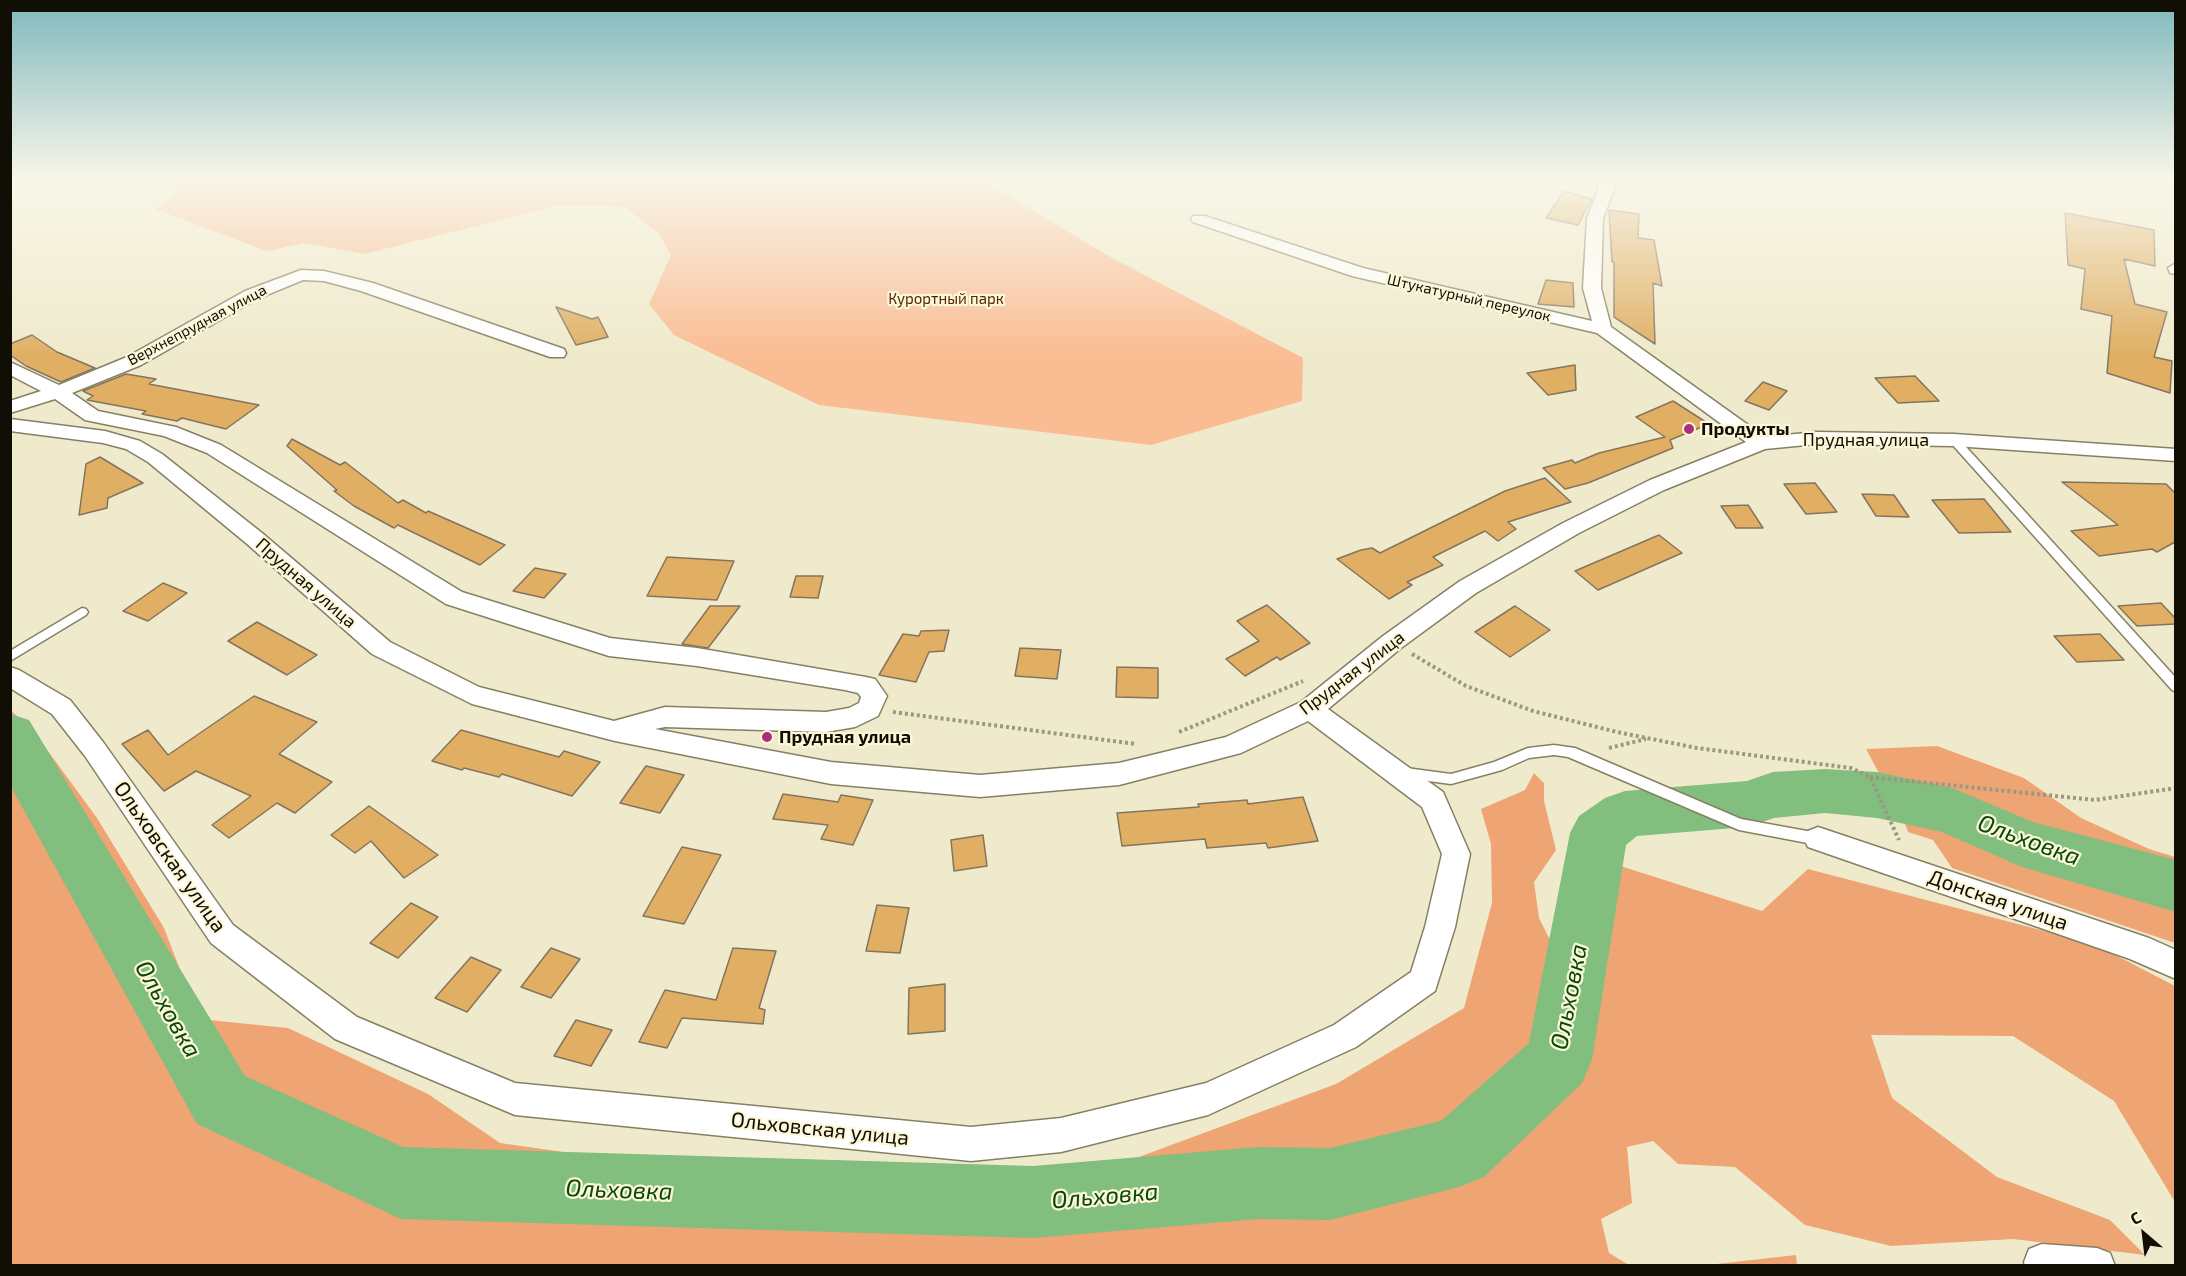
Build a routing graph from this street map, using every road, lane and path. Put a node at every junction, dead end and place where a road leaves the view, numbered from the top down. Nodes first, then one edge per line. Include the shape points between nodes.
1 (1252, 237) edge
2 (1594, 237) edge
3 (1603, 329) junction
4 (557, 354) dead end
5 (10, 367) edge
6 (58, 392) junction
7 (10, 407) edge
8 (10, 425) edge
9 (1954, 440) junction
10 (1761, 443) junction
11 (2175, 455) edge
12 (82, 612) dead end
13 (1392, 642) junction
14 (10, 657) edge
15 (10, 676) edge
16 (1312, 677) dead end
17 (2175, 687) edge
18 (869, 709) junction
19 (1310, 709) junction
20 (615, 731) junction
21 (1169, 737) dead end
22 (1147, 746) dead end
23 (1390, 769) junction
24 (1870, 777) junction
25 (2175, 788) edge
26 (1818, 839) joint
27 (1900, 841) dead end
28 (2175, 965) edge
29 (2042, 1262) dead end
30 (2097, 1266) edge

1 - 3 street, Штукатурный переулок via 1358,272
2 - 3 street via 1592,288
3 - 10 street, Штукатурный переулок
4 - 6 street, Верхнепрудная улица via 367,288 324,276 302,275 250,295 134,361
5 - 6 street
6 - 7 street, Верхнепрудная улица
6 - 18 street via 92,416 169,431 214,449 454,598 609,647 697,657 866,686 874,696
8 - 20 street, Прудная улица via 105,437 134,445 254,538 381,648 472,695
9 - 10 street, Прудная улица via 1816,438
9 - 11 street, Прудная улица
9 - 17 lane
10 - 13 street, Прудная улица via 1657,484 1571,528 1468,586
12 - 14 lane
13 - 19 street, Прудная улица
13 - 24 path via 1466,686 1533,711 1697,748 1851,768
15 - 23 street, Ольховская улица via 61,707 222,934 346,1028 515,1100 971,1144 1061,1135 1208,1099 1345,1036 1424,981 1456,854 1433,800
16 - 21 path
18 - 20 street via 855,717 826,722 665,717
18 - 22 path
19 - 20 street, Прудная улица via 1232,746 1119,774 980,786 831,773
19 - 23 street, Ольховская улица
23 - 26 lane via 1419,777 1451,779 1528,753 1569,752 1739,824
24 - 25 path via 2095,800
24 - 27 path
26 - 28 street, Донская улица via 2138,948
29 - 30 street

